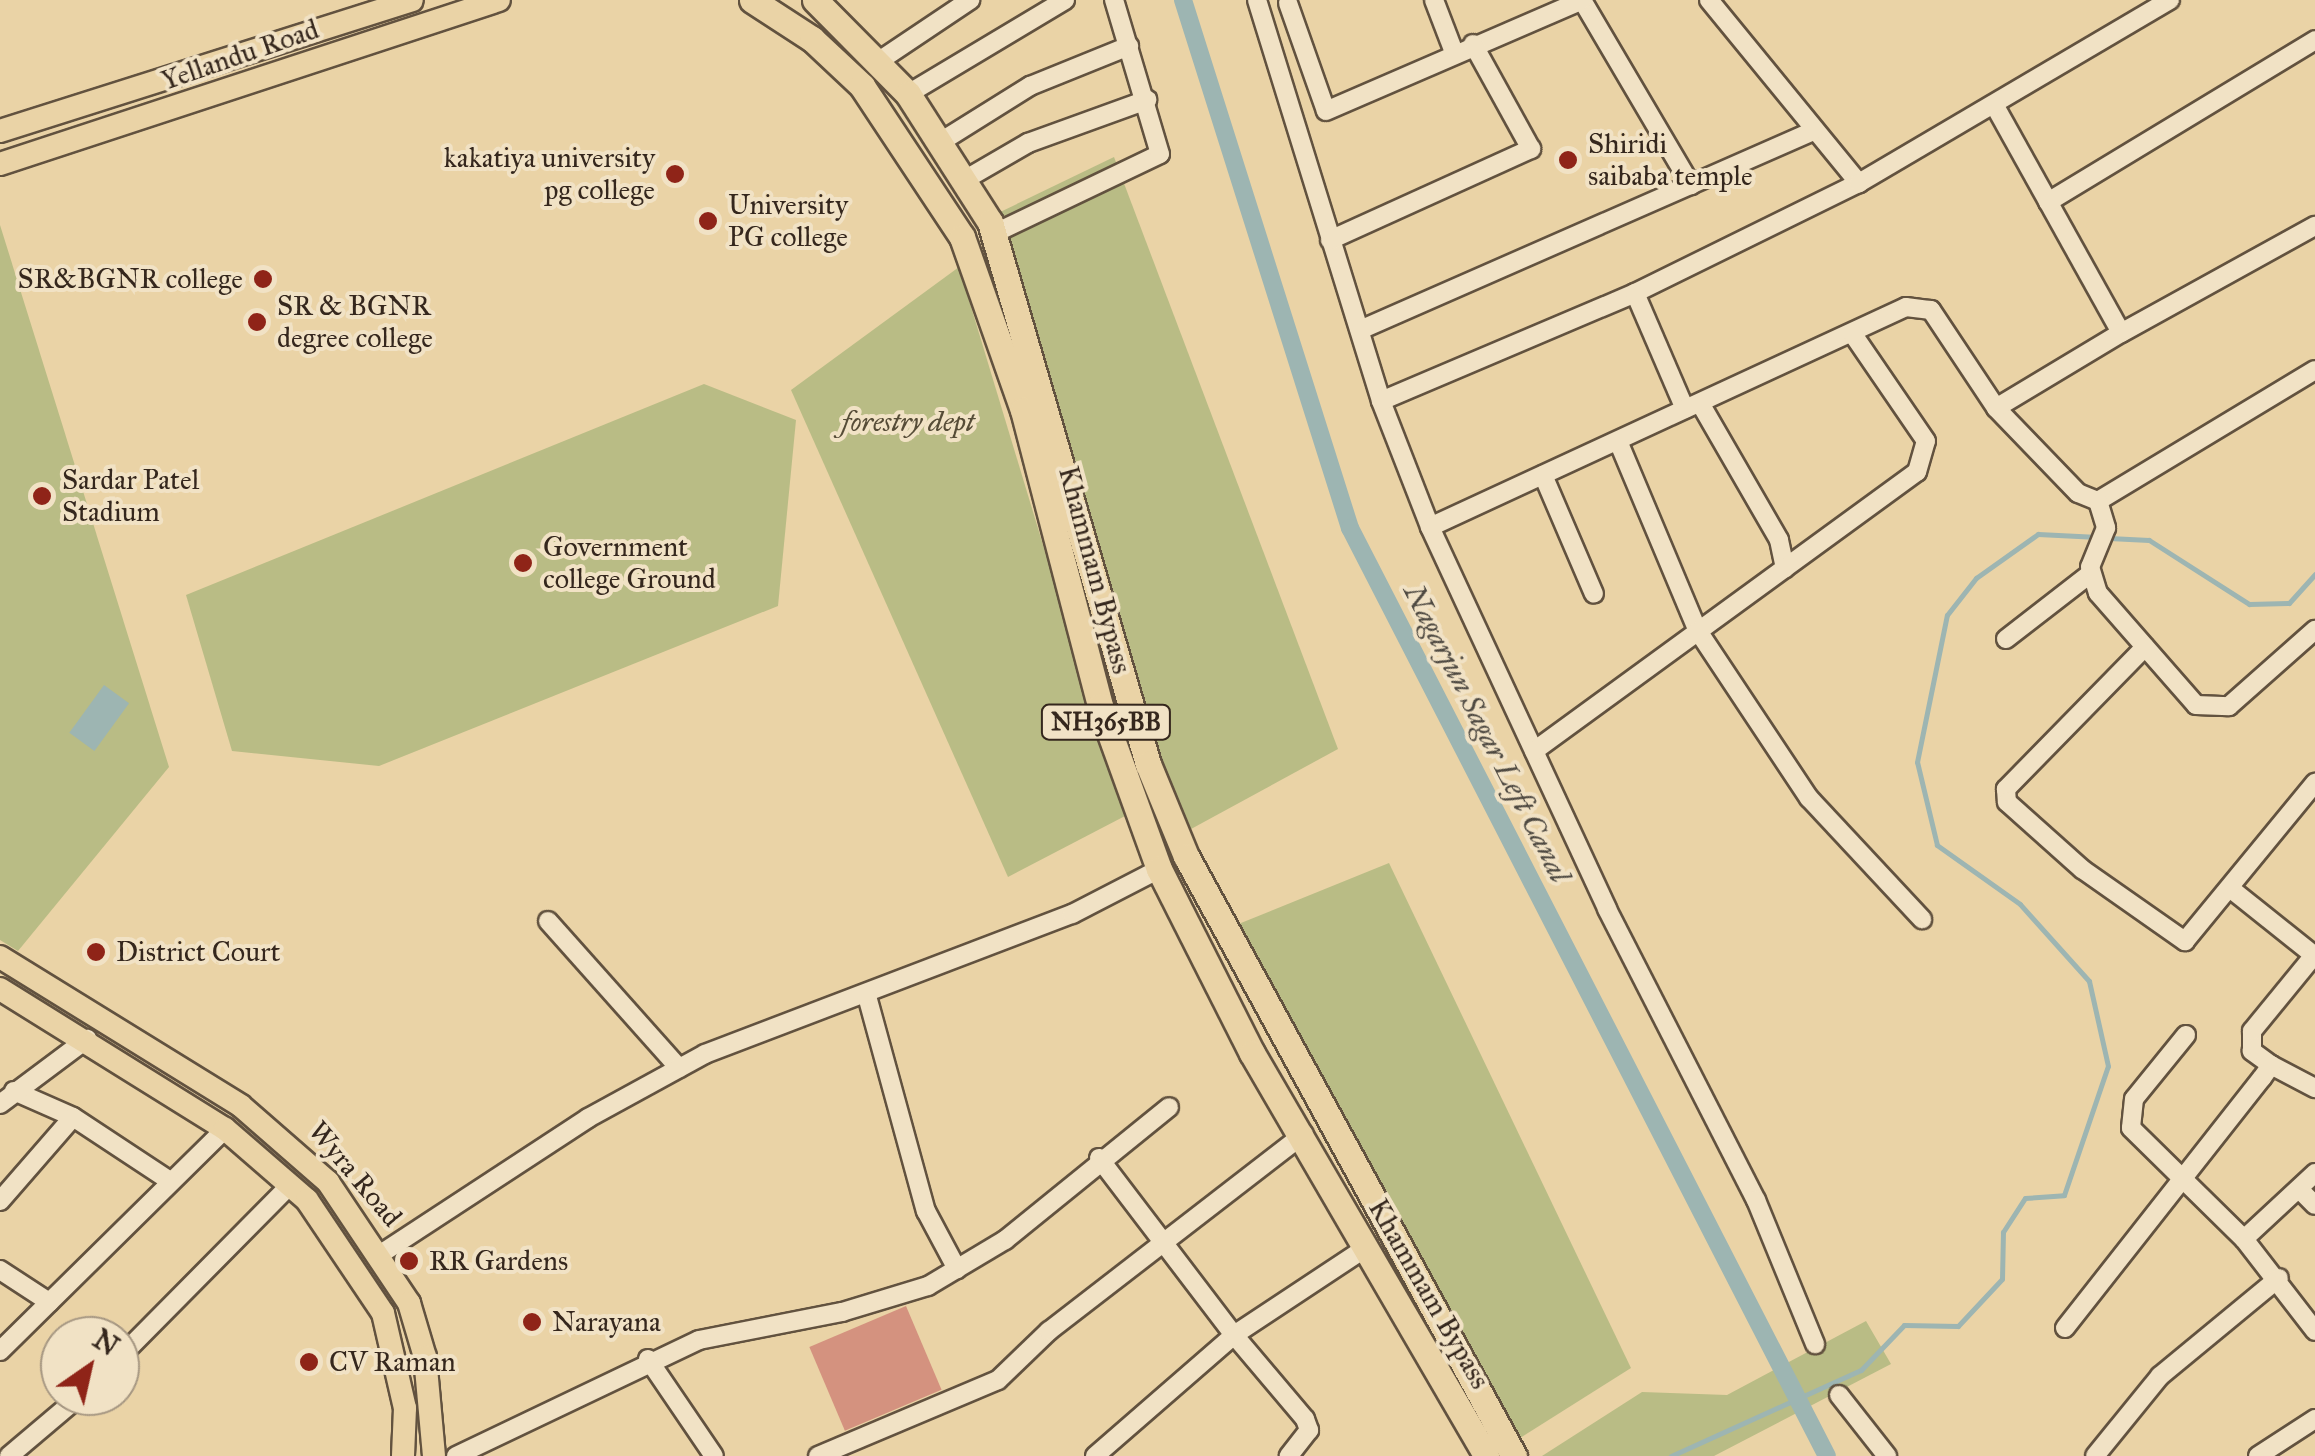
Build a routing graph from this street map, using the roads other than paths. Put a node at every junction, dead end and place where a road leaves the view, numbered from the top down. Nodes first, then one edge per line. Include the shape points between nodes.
1 (412, 0) edge
2 (499, 0) edge
3 (752, 0) edge
4 (815, 0) edge
5 (838, 0) edge
6 (970, 0) edge
7 (1065, 0) edge
8 (1114, 0) edge
9 (1257, 0) edge
10 (1434, 0) edge
11 (1582, 0) edge
12 (1709, 0) edge
13 (2170, 0) edge
14 (1288, 2) dead end
15 (2315, 40) edge
16 (1473, 44) junction
17 (1130, 46) junction
18 (1454, 52) junction
19 (879, 61) junction
20 (908, 94) junction
21 (1147, 100) junction
22 (1996, 108) junction
23 (1326, 111) junction
24 (1300, 124) junction
25 (0, 131) edge
26 (1813, 131) junction
27 (942, 141) junction
28 (0, 164) edge
29 (966, 179) junction
30 (1859, 182) junction
31 (1691, 185) junction
32 (2048, 202) junction
33 (2315, 226) edge
34 (994, 234) junction
35 (1330, 240) junction
36 (1635, 293) junction
37 (1360, 330) junction
38 (1852, 333) junction
39 (2121, 333) junction
40 (2315, 370) edge
41 (1381, 401) junction
42 (1693, 406) junction
43 (1996, 408) junction
44 (1618, 440) junction
45 (1543, 475) junction
46 (2098, 501) junction
47 (1430, 528) junction
48 (1785, 568) junction
49 (2091, 573) junction
50 (1594, 594) dead end
51 (2315, 630) edge
52 (1698, 631) junction
53 (2006, 639) dead end
54 (2144, 647) junction
55 (1534, 751) junction
56 (2315, 783) edge
57 (1159, 869) junction
58 (2231, 889) junction
59 (1922, 919) dead end
60 (548, 921) dead end
61 (2315, 955) edge
62 (0, 957) edge
63 (0, 989) edge
64 (867, 996) junction
65 (2186, 1034) dead end
66 (87, 1039) junction
67 (2270, 1065) junction
68 (680, 1068) junction
69 (2315, 1088) edge
70 (14, 1090) junction
71 (0, 1104) edge
72 (1168, 1107) dead end
73 (73, 1116) junction
74 (225, 1130) junction
75 (1304, 1134) junction
76 (299, 1152) junction
77 (1099, 1158) junction
78 (2315, 1173) edge
79 (285, 1177) junction
80 (167, 1180) junction
81 (2180, 1182) junction
82 (2300, 1190) junction
83 (0, 1201) edge
84 (2315, 1205) edge
85 (2244, 1239) junction
86 (1161, 1244) junction
87 (1367, 1248) junction
88 (382, 1253) junction
89 (956, 1269) junction
90 (0, 1270) edge
91 (2279, 1278) junction
92 (49, 1302) junction
93 (2065, 1328) dead end
94 (2315, 1331) edge
95 (140, 1335) edge
96 (1234, 1335) junction
97 (1815, 1344) dead end
98 (0, 1351) edge
99 (648, 1359) junction
100 (1839, 1395) dead end
101 (56, 1416) edge
102 (2315, 1419) edge
103 (9, 1456) edge
104 (403, 1456) edge
105 (434, 1456) edge
106 (456, 1456) edge
107 (714, 1456) edge
108 (818, 1456) edge
109 (1095, 1456) edge
110 (1288, 1456) edge
111 (1487, 1456) edge
112 (1514, 1456) edge
113 (1887, 1456) edge
114 (2095, 1456) edge
115 (2258, 1456) edge

1 - 25 main road, Yellandu Road
2 - 28 main road, Yellandu Road
3 - 57 highway, Khammam Bypass / NH365BB via 812,38 862,86 962,236 999,328 1100,706
4 - 19 highway, Khammam Bypass / NH365BB
5 - 19 highway
6 - 19 street
7 - 20 street
8 - 17 street
9 - 24 street
10 - 18 street
11 - 16 street
11 - 31 street
12 - 26 street
13 - 22 street
14 - 23 street
15 - 32 street
16 - 18 street
16 - 35 street via 1531,149
17 - 21 street
17 - 27 street via 1030,86
18 - 23 street
19 - 20 highway, Khammam Bypass / NH365BB
20 - 27 highway, Khammam Bypass / NH365BB
21 - 29 street via 1028,143
21 - 34 street via 1160,154
22 - 30 street
22 - 32 street
23 - 24 street
24 - 35 street
26 - 30 street
26 - 31 street
27 - 29 highway, Khammam Bypass / NH365BB
29 - 34 highway, Khammam Bypass / NH365BB
30 - 36 street
31 - 37 street
32 - 39 street
33 - 39 street
34 - 112 highway, Khammam Bypass / NH365BB via 1148,764 1186,856
35 - 37 street
36 - 41 street
36 - 42 street
37 - 41 street
38 - 42 street
38 - 43 street via 1906,307 1931,310
38 - 48 street via 1926,442 1926,460
39 - 43 street
40 - 46 street
41 - 47 street
42 - 44 street
42 - 48 street via 1779,540
43 - 46 street via 2078,493
44 - 45 street
44 - 52 street
45 - 47 street
45 - 50 street
46 - 49 street via 2106,528
47 - 55 street
48 - 52 street
49 - 53 street
49 - 54 street via 2098,594
51 - 54 street via 2228,706 2213,709 2196,705
52 - 55 street
52 - 59 street via 1809,798
54 - 58 street via 2014,775 2007,802 2176,940 2196,934
55 - 97 street via 1756,1200
56 - 58 street
57 - 64 street via 1072,914
57 - 75 highway, Khammam Bypass / NH365BB
58 - 61 street
60 - 68 street
61 - 67 street via 2252,1031 2252,1050
62 - 76 main road, Wyra Road via 241,1106
63 - 66 main road, Wyra Road
64 - 68 street
64 - 89 street via 926,1211
65 - 81 street via 2128,1113 2131,1128
66 - 70 street
66 - 74 main road, Wyra Road
67 - 69 street
67 - 81 street
68 - 88 street via 588,1118
70 - 71 street
70 - 73 street
72 - 77 street
73 - 80 street
73 - 83 street
74 - 79 main road, Wyra Road
74 - 80 street
75 - 86 street
75 - 87 highway, Khammam Bypass / NH365BB
76 - 79 main road
76 - 88 main road, Wyra Road
77 - 86 street
77 - 89 street via 1005,1240
78 - 82 street
79 - 95 street
79 - 104 main road, Wyra Road via 359,1268 383,1314 405,1408
80 - 92 street
81 - 85 street
81 - 93 street
82 - 84 street
82 - 85 street
85 - 91 street
86 - 96 street
86 - 108 street via 998,1380
87 - 96 street
87 - 111 highway, Khammam Bypass / NH365BB
88 - 105 main road, Wyra Road via 425,1357
89 - 99 street via 842,1312 698,1340
90 - 92 street
91 - 94 street
91 - 114 street via 2160,1376
92 - 98 street
96 - 109 street
96 - 110 street via 1310,1430
99 - 106 street
99 - 107 street
100 - 113 street
101 - 103 street
102 - 115 street

